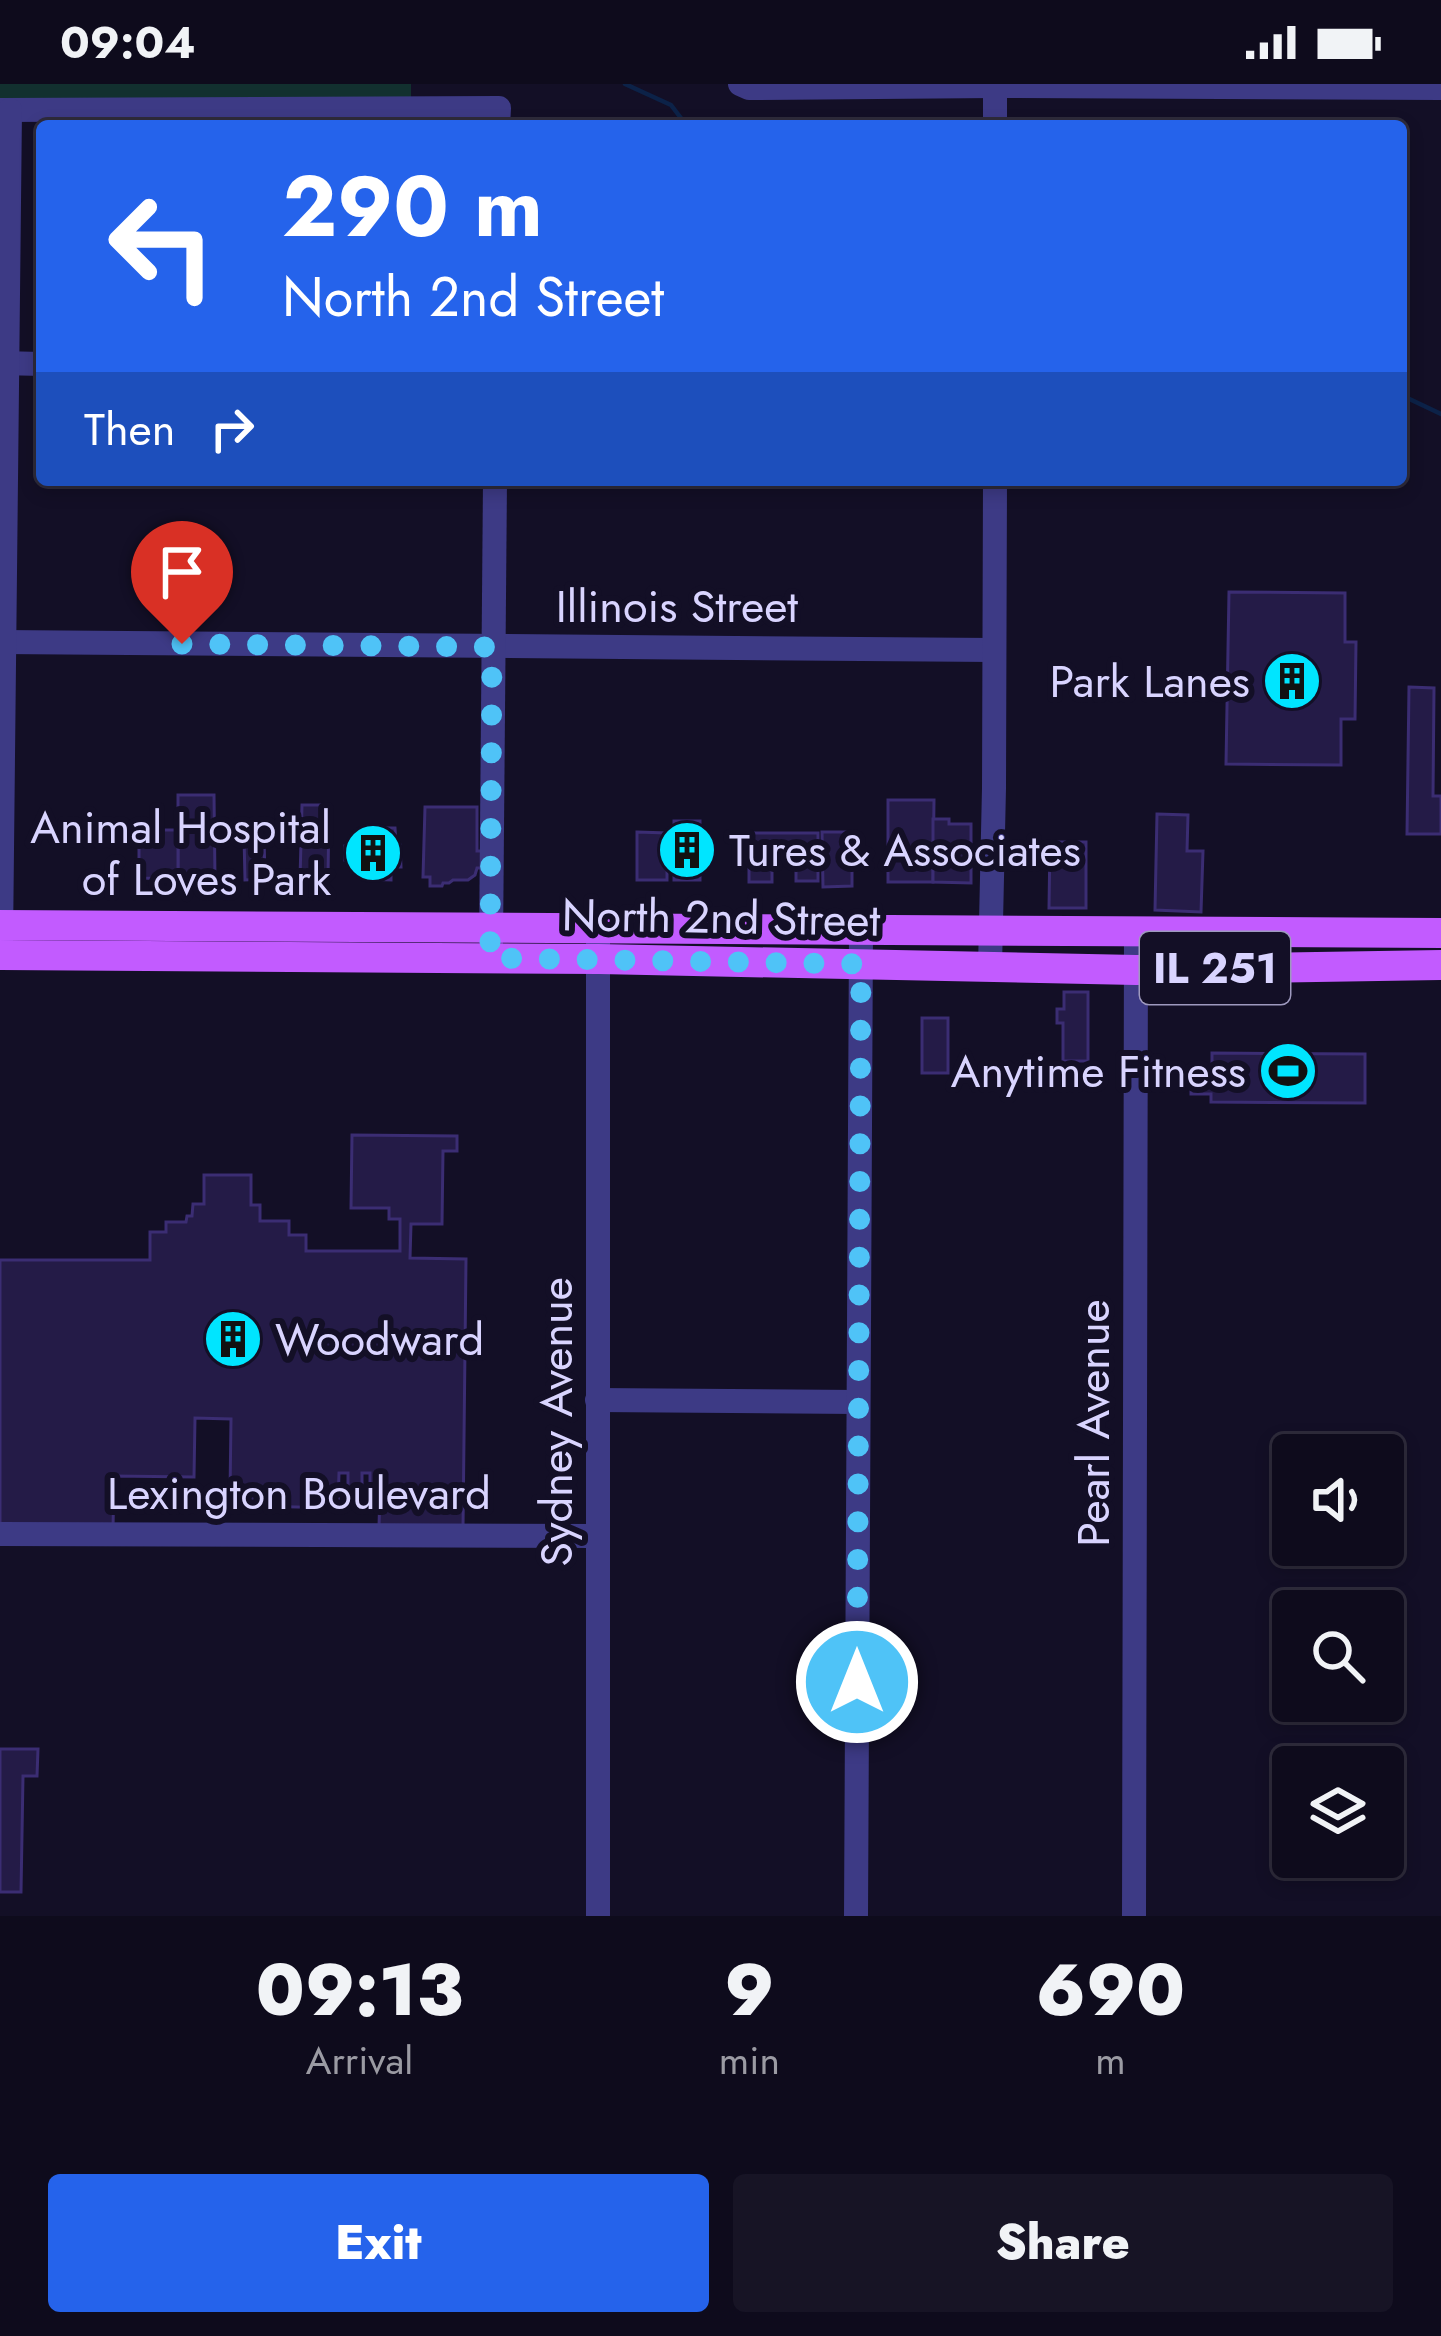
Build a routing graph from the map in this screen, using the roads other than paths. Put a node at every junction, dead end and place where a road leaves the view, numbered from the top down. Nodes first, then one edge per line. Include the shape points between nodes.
1 (995, 85) edge
2 (744, 86) edge
3 (1441, 88) edge
4 (5, 110) edge
5 (499, 117) edge
6 (995, 120) edge
7 (4, 363) edge
8 (36, 364) edge
9 (495, 486) edge
10 (995, 486) edge
11 (2, 642) edge
12 (492, 647) junction
13 (994, 650) junction
14 (1, 925) edge
15 (990, 929) junction
16 (1136, 930) junction
17 (861, 931) junction
18 (1441, 933) edge
19 (491, 943) junction
20 (598, 943) junction
21 (0, 955) edge
22 (861, 964) junction
23 (1441, 965) edge
24 (989, 967) junction
25 (1136, 970) junction
26 (597, 1400) junction
27 (858, 1402) junction
28 (0, 1534) edge
29 (597, 1536) junction
30 (598, 1916) edge
31 (856, 1916) edge
32 (1134, 1916) edge

1 - 2 street
1 - 3 street
1 - 6 street
4 - 5 street
4 - 7 street
7 - 8 street
7 - 11 street
9 - 12 street
10 - 13 street
11 - 12 street, Illinois Street
11 - 14 street
12 - 13 street, Illinois Street
12 - 19 street
13 - 15 street
14 - 19 main road, North 2nd Street / IL 251
14 - 21 street
15 - 16 main road, North 2nd Street / IL 251
15 - 17 main road, North 2nd Street / IL 251
15 - 24 street
16 - 18 main road, North 2nd Street / IL 251
16 - 25 street, Pearl Avenue
17 - 20 main road, North 2nd Street / IL 251
17 - 22 street
19 - 20 main road, North 2nd Street / IL 251
19 - 21 main road, North 2nd Street / IL 251
20 - 22 main road, North 2nd Street / IL 251
20 - 26 street, Sydney Avenue
22 - 24 main road, North 2nd Street / IL 251
22 - 27 street
23 - 25 main road, North 2nd Street / IL 251
24 - 25 main road, North 2nd Street / IL 251
25 - 32 street, Pearl Avenue
26 - 27 street
26 - 29 street, Sydney Avenue
27 - 31 street
28 - 29 street, Lexington Boulevard
29 - 30 street, Sydney Avenue

